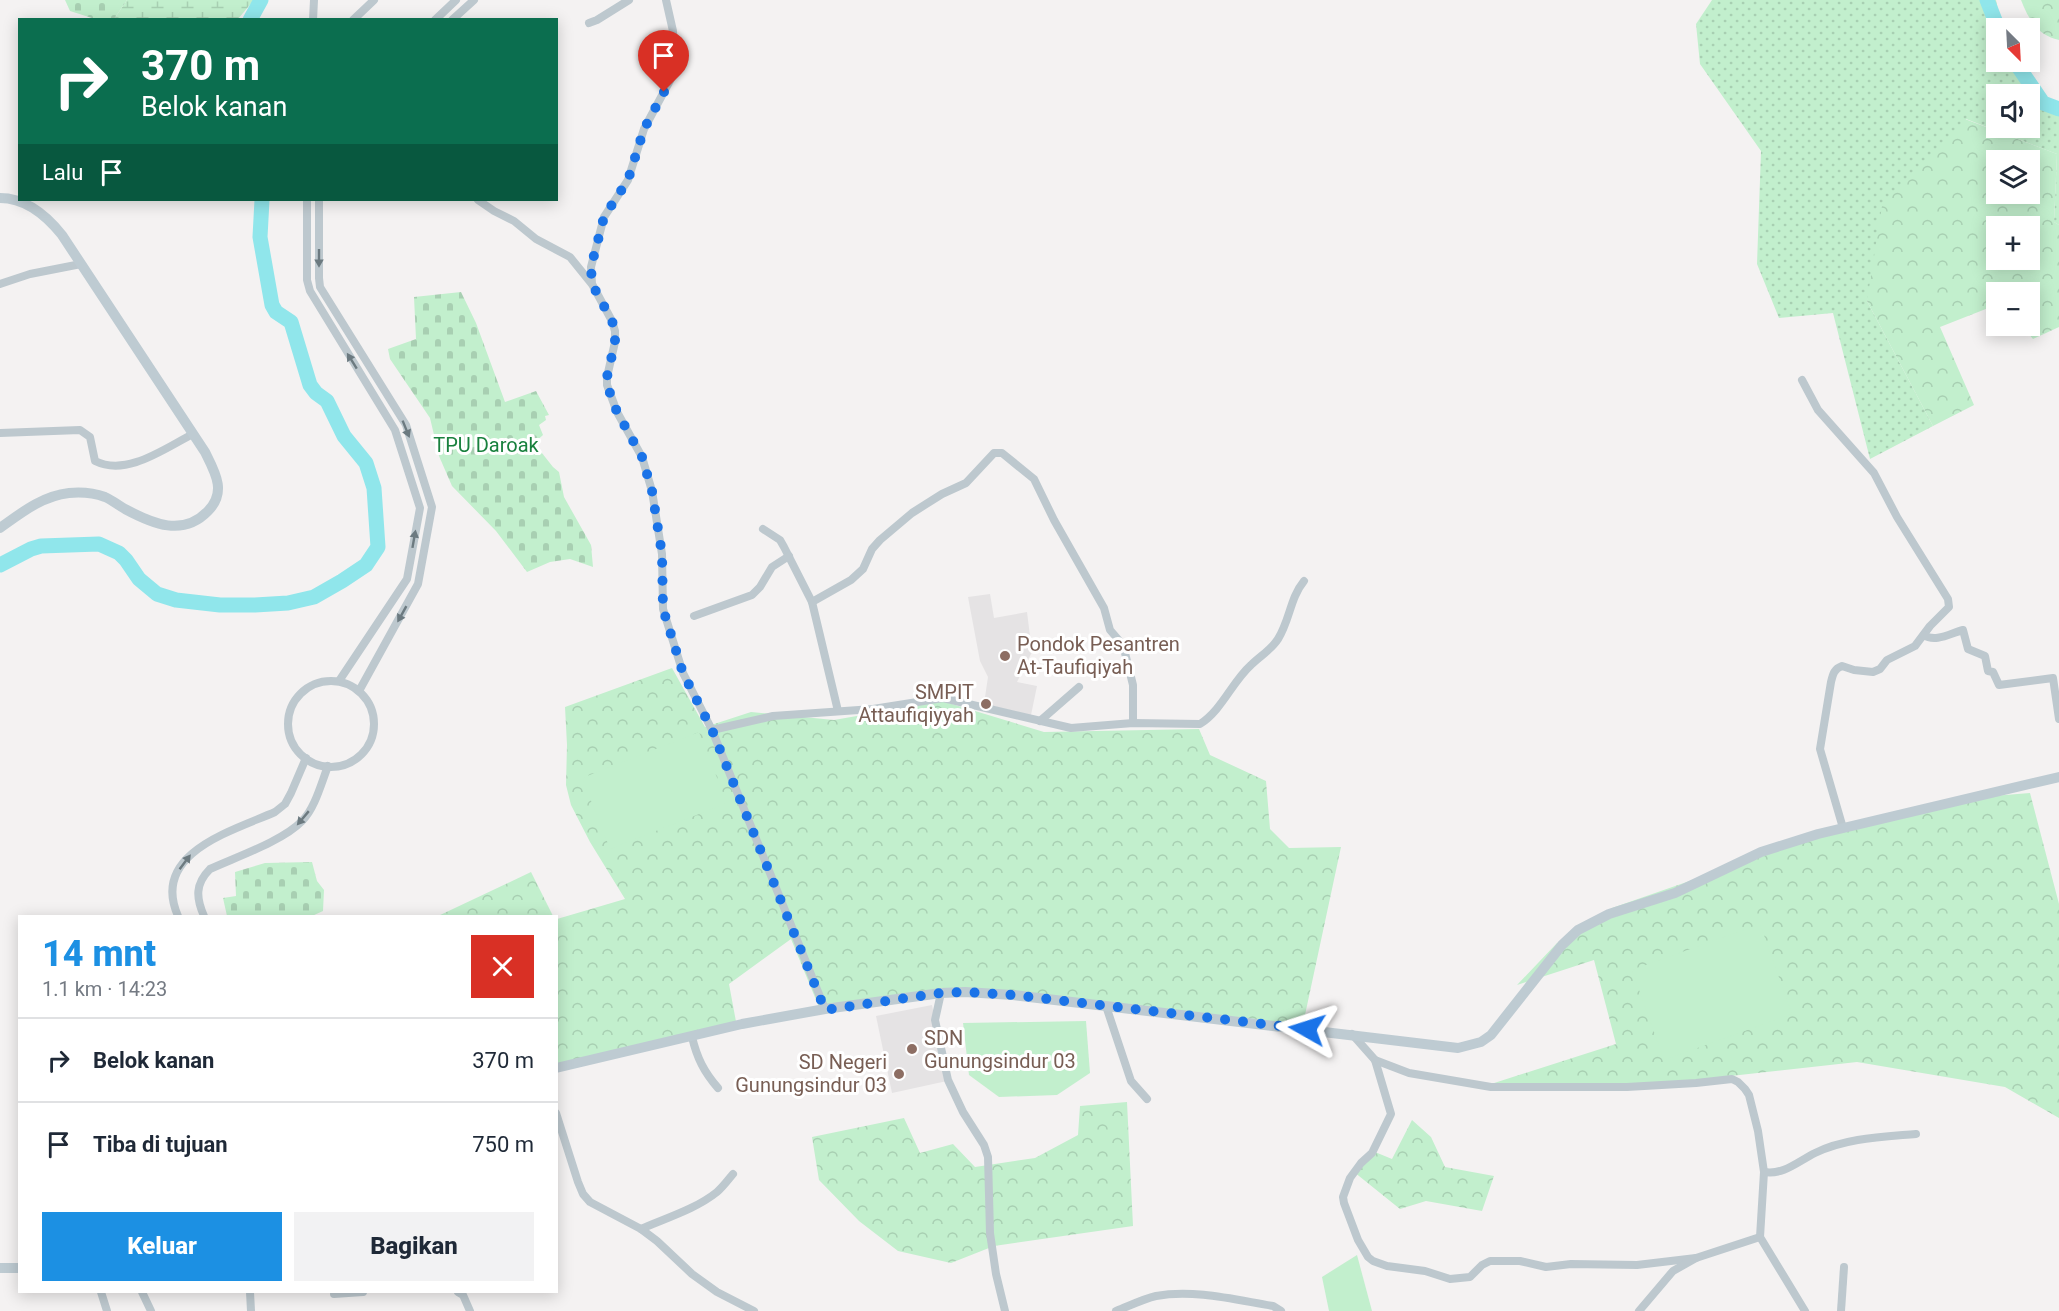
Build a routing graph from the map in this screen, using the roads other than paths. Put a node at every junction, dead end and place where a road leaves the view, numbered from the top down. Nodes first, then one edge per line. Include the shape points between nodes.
1 (374, 0) edge
2 (456, 0) edge
3 (474, 0) edge
4 (629, 0) edge
5 (666, 0) edge
6 (316, 1) edge
7 (313, 18) edge
8 (355, 18) edge
9 (437, 18) edge
10 (454, 18) edge
11 (589, 23) dead end
12 (0, 198) edge
13 (307, 201) edge
14 (319, 201) edge
15 (479, 201) edge
16 (81, 264) junction
17 (0, 284) edge
18 (592, 284) junction
19 (1802, 380) dead end
20 (0, 433) edge
21 (193, 434) junction
22 (0, 528) edge
23 (763, 529) dead end
24 (789, 556) junction
25 (1304, 581) dead end
26 (812, 602) junction
27 (694, 616) dead end
28 (1924, 635) junction
29 (339, 681) junction
30 (1079, 687) dead end
31 (359, 691) junction
32 (837, 711) junction
33 (2059, 719) edge
34 (1040, 721) junction
35 (1133, 723) junction
36 (712, 730) junction
37 (306, 758) junction
38 (328, 766) junction
39 (2059, 777) edge
40 (1843, 828) junction
41 (178, 915) edge
42 (204, 915) edge
43 (941, 993) junction
44 (1106, 1006) junction
45 (825, 1010) junction
46 (1351, 1034) junction
47 (692, 1038) junction
48 (1375, 1060) junction
49 (558, 1068) edge
50 (717, 1088) dead end
51 (1147, 1099) dead end
52 (558, 1119) edge
53 (1916, 1134) dead end
54 (1764, 1172) junction
55 (733, 1174) dead end
56 (642, 1229) junction
57 (1760, 1237) junction
58 (1696, 1258) junction
59 (1844, 1267) dead end
60 (0, 1268) edge
61 (18, 1268) edge
62 (101, 1293) edge
63 (142, 1293) edge
64 (250, 1293) edge
65 (348, 1293) edge
66 (460, 1293) edge
67 (334, 1294) dead end
68 (106, 1311) edge
69 (151, 1311) edge
70 (251, 1311) edge
71 (470, 1311) edge
72 (754, 1311) edge
73 (1005, 1311) edge
74 (1116, 1311) edge
75 (1281, 1311) edge
76 (1639, 1311) edge
77 (1805, 1311) edge
78 (1840, 1311) edge

1 - 8 street
2 - 9 street
3 - 10 street
4 - 11 street
5 - 18 street via 673,31 674,73 644,129 628,180 604,217 591,267
6 - 7 street
12 - 16 main road via 18,201 45,216
29 -> 13 street via 407,579 420,508 395,430 309,291
14 -> 31 street via 321,287 406,425 432,507 418,584
15 - 18 street via 570,257
16 - 17 street
16 - 21 main road
18 - 36 street via 615,331 607,385 642,457 652,491 668,628 683,673
19 - 28 street via 1818,411 1874,473 1948,599 1949,607
20 - 21 street via 80,430 90,437 95,461 105,466 134,464
21 - 22 main road via 216,473 219,490 211,508 189,525 154,522 107,498 69,493 41,501
23 - 24 street via 780,540
24 - 26 street
24 - 27 street via 772,567 752,596
25 - 35 street via 1296,590 1278,639 1244,673 1208,719 1200,724
26 - 32 street
26 - 35 street via 851,580 863,569 880,540 912,513 966,483 994,453 1002,453 1034,478 1104,608 1110,630 1123,645 1133,685
28 - 33 street via 1935,639 1964,630 1968,649 1985,656 1988,671 1993,672 1999,685 2054,678
28 - 40 street via 1915,646 1887,660 1880,669 1874,672 1842,666 1836,668 1830,682 1820,749
29 - 31 street
29 - 37 street via 316,683 297,697 291,707 291,741
30 - 34 street
31 - 38 street via 373,717 369,743 352,760
32 - 34 street via 943,698
32 - 36 street via 773,716
34 - 35 street via 1071,728
36 - 45 street
37 - 38 street
41 -> 37 street via 173,890 183,862 195,850 285,804
38 -> 42 street via 303,820 287,833 202,876 198,890
39 - 40 main road
40 - 46 main road via 1761,852 1675,893 1609,914 1578,930 1491,1035 1480,1042 1458,1048
43 - 44 main road via 988,993
43 - 45 main road
43 - 73 street via 935,1020 948,1080 988,1157 990,1233
44 - 46 main road
44 - 51 street via 1131,1081
45 - 47 main road via 742,1024
46 - 48 street
47 - 49 main road
47 - 50 street via 704,1073
48 - 54 street via 1409,1073 1502,1088 1627,1087 1732,1079 1749,1095
48 - 58 street via 1391,1114 1372,1153 1350,1178 1343,1197 1358,1240 1373,1261 1463,1279 1490,1261 1520,1261 1546,1267 1637,1265
52 - 56 street via 583,1194 590,1202
53 - 54 street via 1845,1142 1784,1171
54 - 57 street
55 - 56 street via 711,1196
56 - 72 street via 708,1286
57 - 58 street
57 - 77 street
58 - 76 street via 1673,1270
59 - 78 street
60 - 61 main road
62 - 68 street
63 - 69 street
64 - 70 street
65 - 67 street
66 - 71 street
74 - 75 street via 1155,1297 1180,1294 1273,1306

